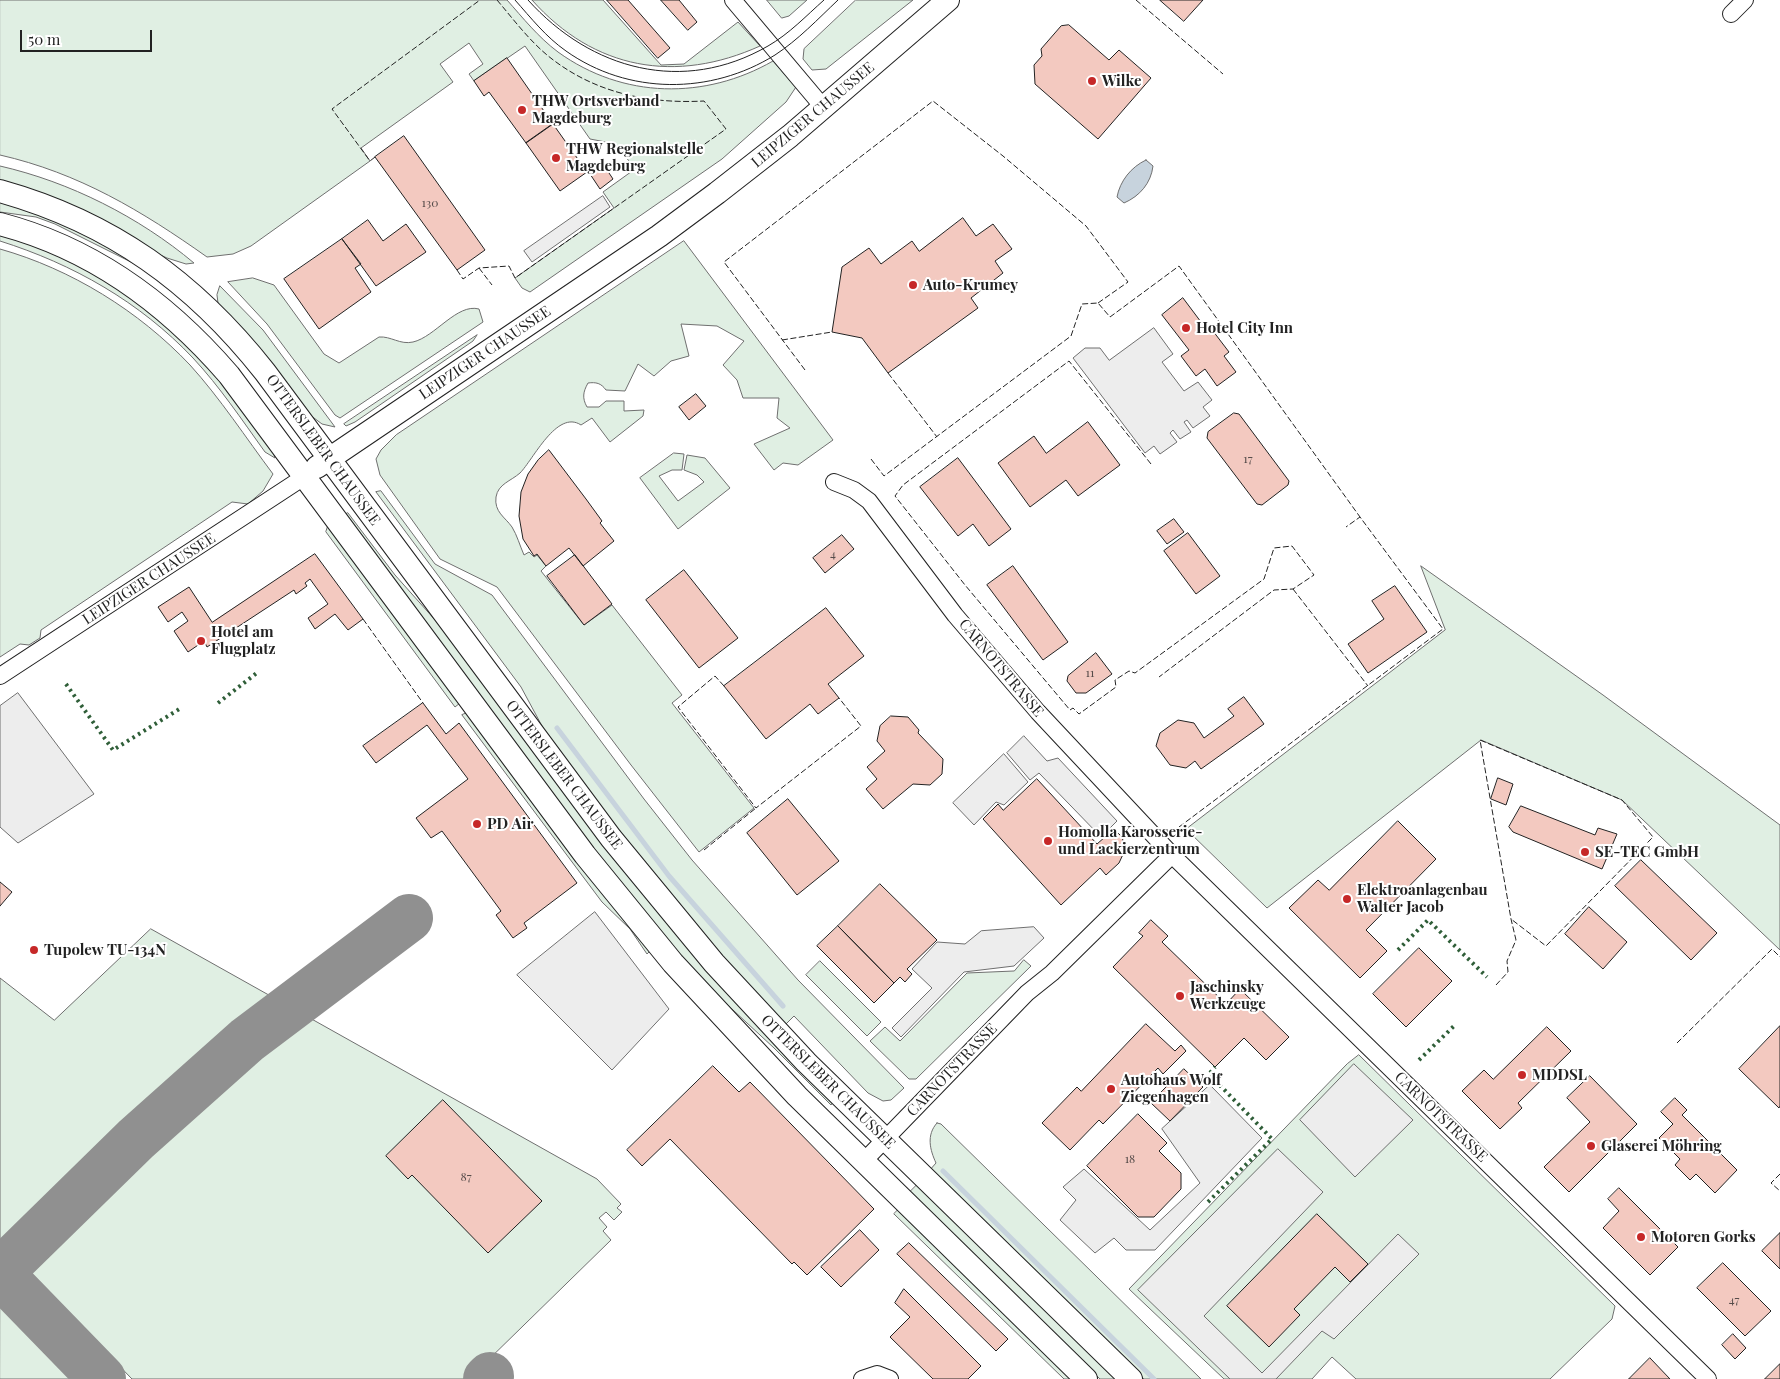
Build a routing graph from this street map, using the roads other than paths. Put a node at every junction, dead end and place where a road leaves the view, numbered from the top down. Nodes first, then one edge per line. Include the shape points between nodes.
1 (948, 0) edge
2 (1745, 0) edge
3 (737, 2) edge
4 (1731, 14) dead end
5 (823, 108) junction
6 (0, 191) edge
7 (0, 224) edge
8 (329, 459) junction
9 (304, 477) junction
10 (834, 482) dead end
11 (0, 676) edge
12 (1172, 855) junction
13 (885, 1140) junction
14 (863, 1162) junction
15 (862, 1379) edge
16 (890, 1379) edge
17 (1086, 1379) edge
18 (1131, 1379) edge
19 (1708, 1379) edge

1 - 5 main road, LEIPZIGER CHAUSSEE
2 - 4 street
3 - 5 street
5 - 8 main road, LEIPZIGER CHAUSSEE via 756,164 678,222
6 - 8 main road, OTTERSLEBER CHAUSSEE via 95,227 180,282 240,340
7 - 9 main road, OTTERSLEBER CHAUSSEE via 53,241 90,259 160,305 229,375
8 - 9 main road, LEIPZIGER CHAUSSEE
8 - 13 main road, OTTERSLEBER CHAUSSEE via 657,896 778,1032
9 - 11 street, LEIPZIGER CHAUSSEE
9 - 14 main road, OTTERSLEBER CHAUSSEE via 630,912 734,1031
10 - 12 street, CARNOTSTRASSE via 869,500 956,615 1038,712
12 - 13 street, CARNOTSTRASSE via 1052,973 1027,993
12 - 19 street, CARNOTSTRASSE
13 - 14 street, CARNOTSTRASSE
13 - 18 main road, OTTERSLEBER CHAUSSEE
14 - 17 main road, OTTERSLEBER CHAUSSEE
15 - 16 street via 877,1374

